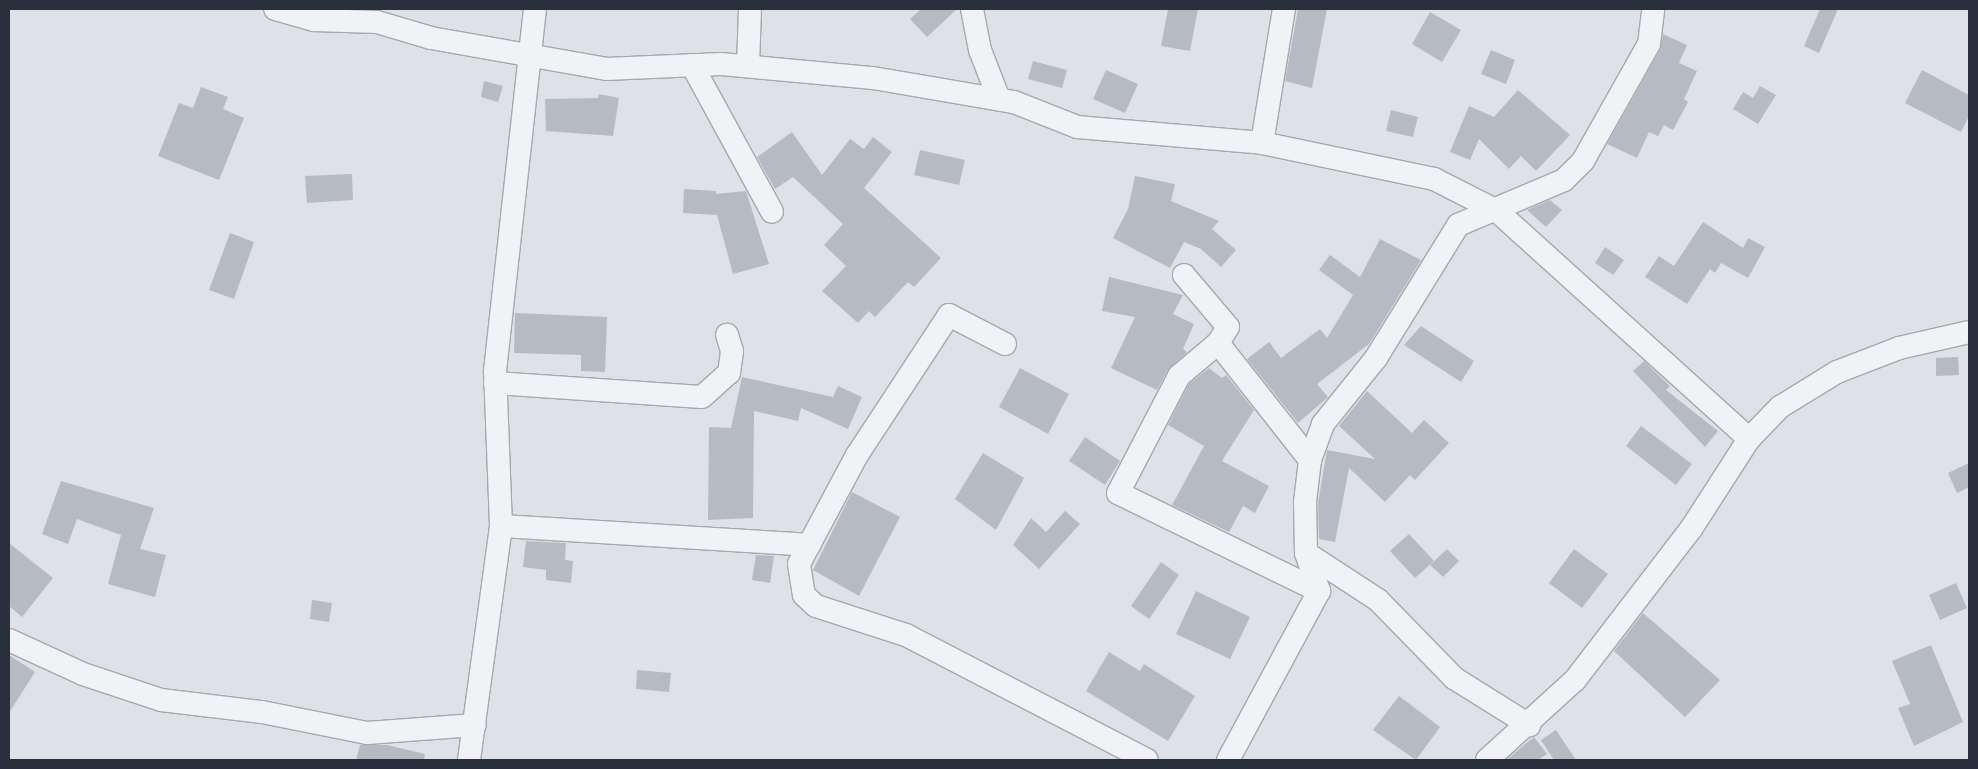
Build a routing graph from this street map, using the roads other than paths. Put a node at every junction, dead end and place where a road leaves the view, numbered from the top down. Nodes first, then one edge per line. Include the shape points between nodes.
1 (275, 9) edge
2 (536, 9) edge
3 (750, 9) edge
4 (1284, 9) edge
5 (1653, 9) edge
6 (1669, 9) edge
7 (980, 12) edge
8 (1649, 44) junction
9 (528, 55) junction
10 (692, 65) junction
11 (748, 66) junction
12 (999, 99) junction
13 (1262, 143) junction
14 (1497, 211) junction
15 (772, 212) dead end
16 (1184, 275) dead end
17 (1969, 332) edge
18 (727, 335) dead end
19 (1218, 343) junction
20 (1005, 344) dead end
21 (494, 383) junction
22 (1749, 438) junction
23 (1310, 460) junction
24 (501, 526) junction
25 (809, 545) junction
26 (1306, 554) junction
27 (1319, 591) junction
28 (9, 640) edge
29 (475, 725) junction
30 (1529, 725) junction
31 (469, 760) edge
32 (1146, 760) edge
33 (1228, 760) edge
34 (1487, 760) edge

1 - 9 street via 314,20 377,22 431,38
2 - 9 street
3 - 11 street
4 - 13 street
5 - 8 street
6 - 8 street
7 - 12 street via 980,50
8 - 14 street via 1583,161 1564,180 1514,198
9 - 10 street via 606,69
9 - 21 street
10 - 11 street
10 - 15 street
11 - 12 street via 872,78
12 - 13 street via 1077,127
13 - 14 street via 1434,179
14 - 22 street
14 - 23 street via 1458,224 1376,358 1323,424
16 - 19 street via 1228,327
17 - 22 street via 1899,348 1837,372 1780,407
18 - 21 street via 732,351 729,373 702,397
19 - 23 street
19 - 27 street via 1179,376 1118,493
20 - 25 street via 949,315 856,455
21 - 24 street
22 - 30 street via 1691,528 1574,680
23 - 26 street via 1304,502
24 - 25 street
24 - 29 street
25 - 32 street via 799,564 800,579 804,595 816,606 906,636
26 - 27 street
26 - 30 street via 1378,600 1454,678
27 - 33 street
28 - 29 street via 83,674 161,700 262,712 367,733
29 - 31 street
30 - 34 street

